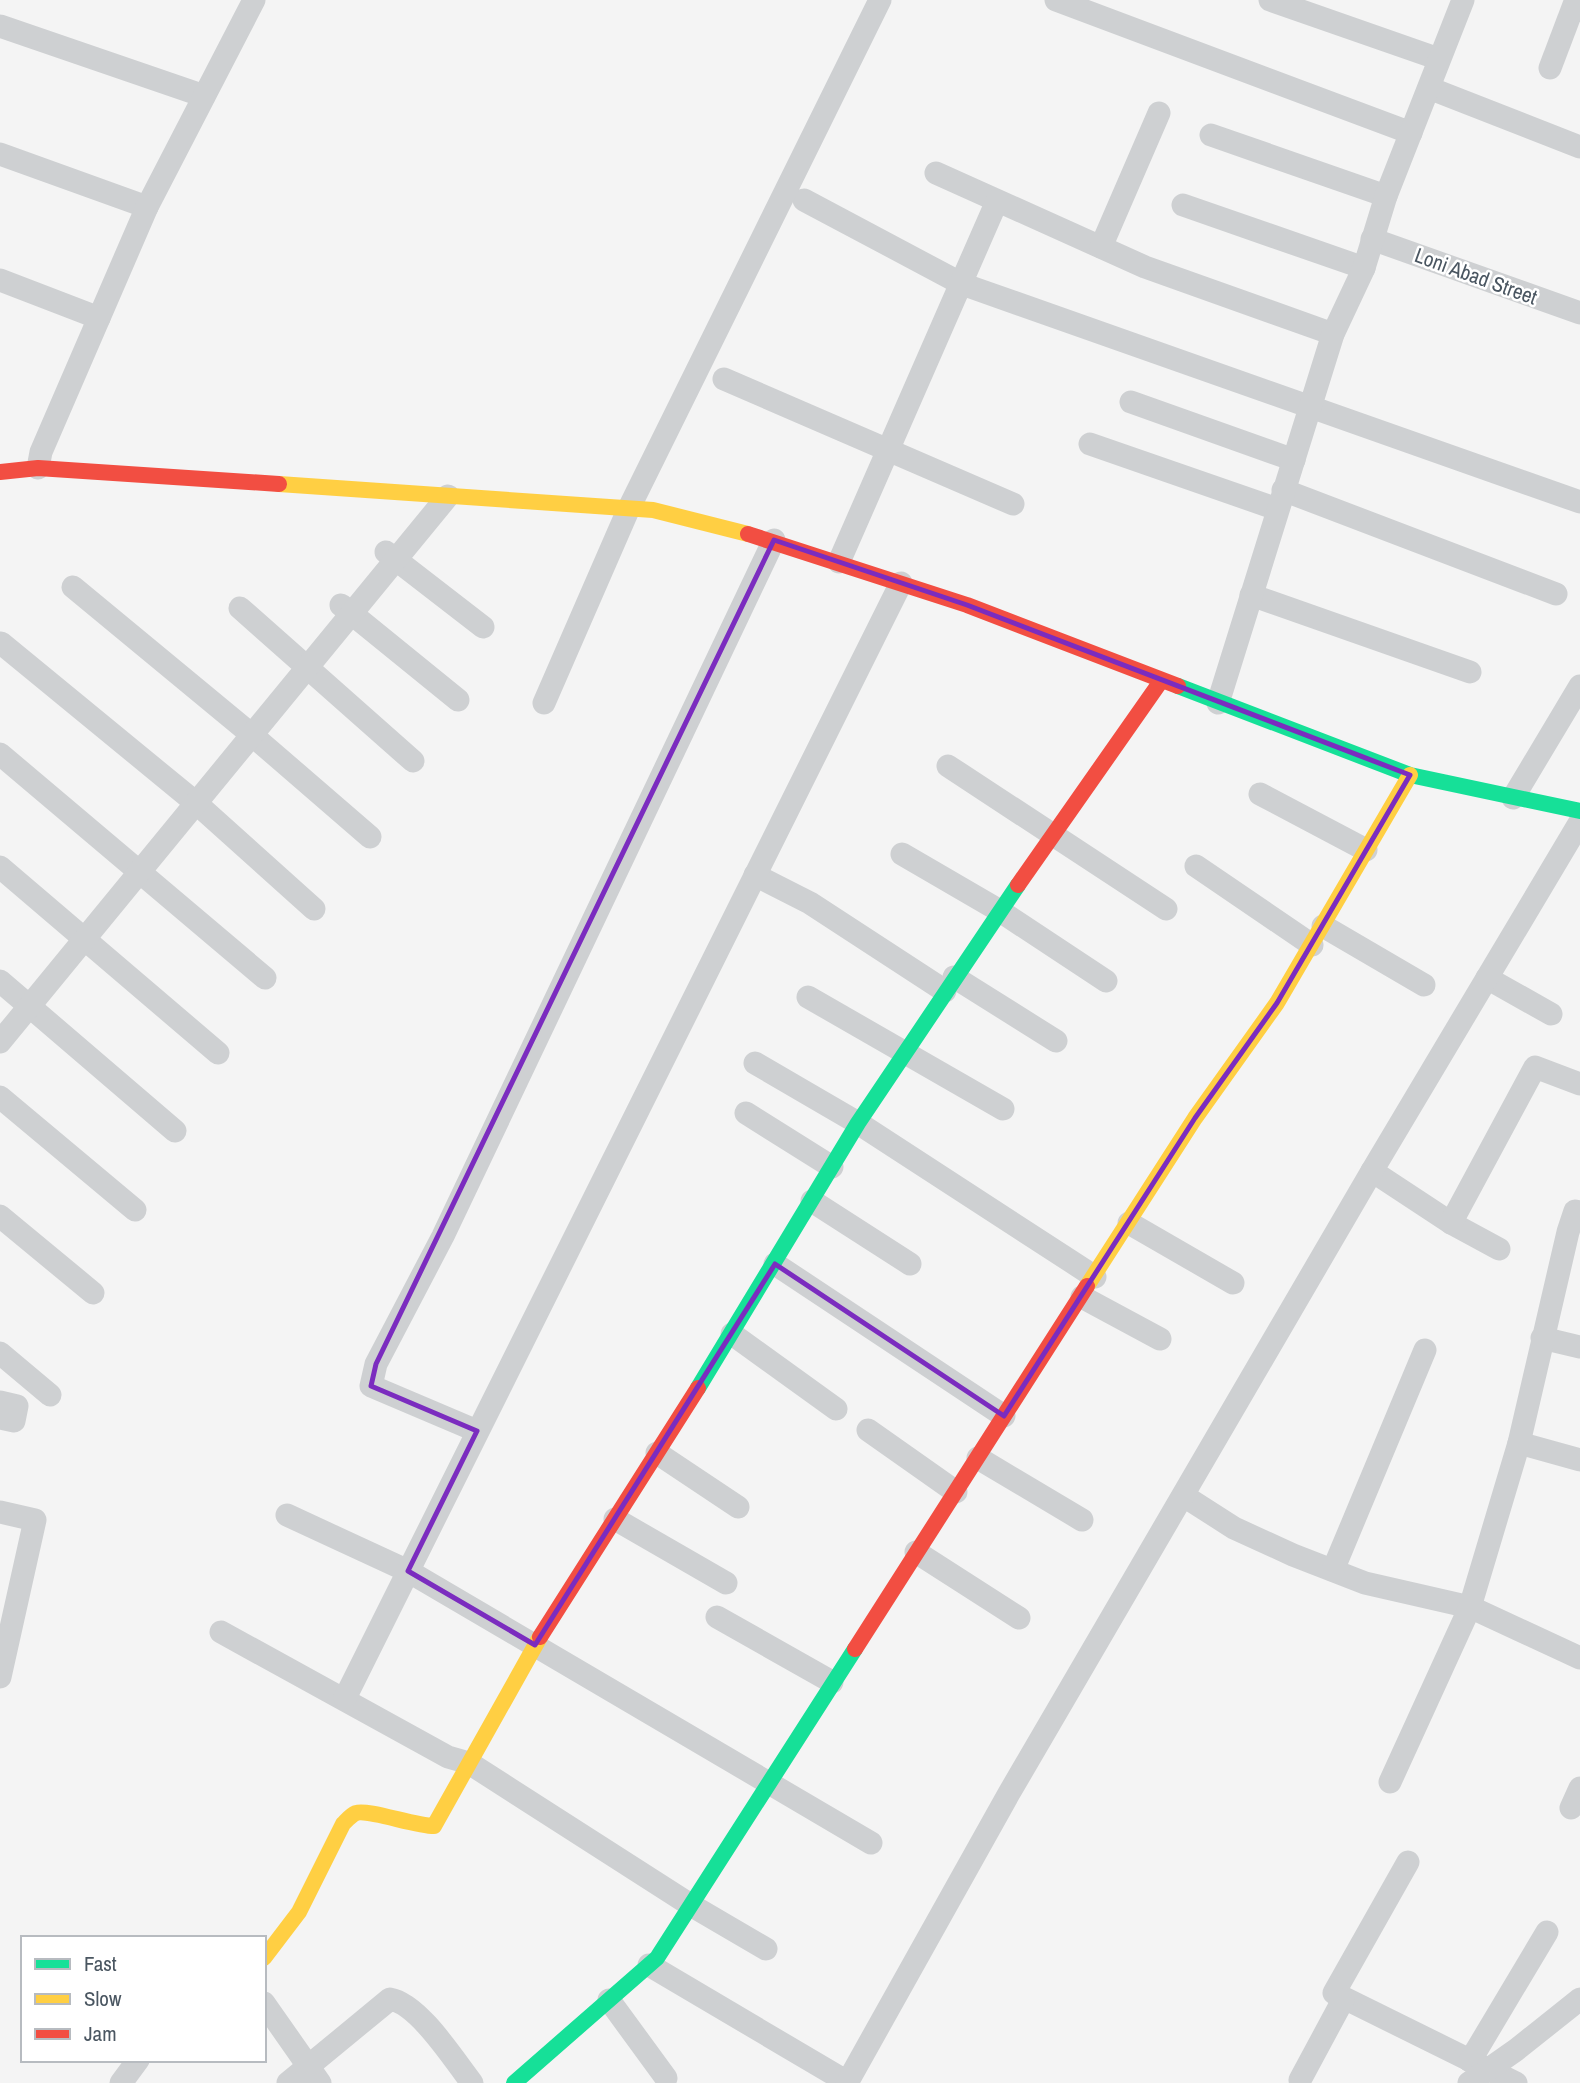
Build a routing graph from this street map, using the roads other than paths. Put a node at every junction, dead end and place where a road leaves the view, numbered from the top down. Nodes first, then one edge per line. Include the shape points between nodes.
1 (254, 0) edge
2 (880, 0) edge
3 (1056, 0) edge
4 (1270, 0) edge
5 (1463, 0) edge
6 (1575, 2) edge
7 (0, 26) edge
8 (1439, 59) junction
9 (1550, 68) dead end
10 (1429, 88) junction
11 (204, 96) junction
12 (1159, 113) dead end
13 (1411, 133) junction
14 (1211, 135) dead end
15 (1580, 147) edge
16 (0, 154) edge
17 (936, 173) dead end
18 (1386, 196) junction
19 (804, 200) dead end
20 (996, 201) junction
21 (1183, 205) dead end
22 (147, 207) junction
23 (1372, 239) junction
24 (1101, 247) junction
25 (1364, 268) junction
26 (0, 280) edge
27 (962, 284) junction
28 (1580, 313) edge
29 (99, 318) junction
30 (1333, 334) junction
31 (724, 379) dead end
32 (1131, 402) dead end
33 (1312, 410) junction
34 (1090, 444) dead end
35 (889, 449) junction
36 (1294, 460) junction
37 (38, 468) junction
38 (0, 472) edge
39 (439, 496) junction
40 (1280, 499) junction
41 (1580, 502) edge
42 (1013, 503) dead end
43 (629, 508) junction
44 (774, 540) junction
45 (390, 556) junction
46 (839, 562) junction
47 (901, 583) junction
48 (73, 587) dead end
49 (1556, 594) dead end
50 (1251, 595) junction
51 (240, 608) dead end
52 (346, 609) junction
53 (483, 627) dead end
54 (1, 643) edge
55 (302, 663) junction
56 (1470, 672) dead end
57 (1161, 681) junction
58 (1580, 686) edge
59 (458, 699) dead end
60 (544, 703) dead end
61 (1218, 703) junction
62 (247, 731) junction
63 (0, 754) edge
64 (413, 761) dead end
65 (948, 766) dead end
66 (1410, 775) junction
67 (1260, 794) dead end
68 (191, 799) junction
69 (1513, 799) junction
70 (1580, 811) edge
71 (1580, 822) edge
72 (1053, 836) junction
73 (370, 837) dead end
74 (1366, 850) junction
75 (902, 854) dead end
76 (136, 866) junction
77 (1196, 866) dead end
78 (0, 867) edge
79 (755, 875) junction
80 (314, 909) dead end
81 (1166, 909) dead end
82 (1000, 911) junction
83 (79, 935) junction
84 (1318, 935) junction
85 (265, 978) dead end
86 (1487, 978) junction
87 (0, 981) edge
88 (1106, 981) dead end
89 (950, 984) junction
90 (1424, 985) dead end
91 (808, 997) dead end
92 (24, 1002) junction
93 (1551, 1014) dead end
94 (0, 1021) edge
95 (1056, 1041) dead end
96 (0, 1042) edge
97 (218, 1053) dead end
98 (904, 1053) junction
99 (755, 1063) dead end
100 (1580, 1084) edge
101 (0, 1097) edge
102 (1003, 1109) dead end
103 (746, 1113) dead end
104 (858, 1124) junction
105 (175, 1132) dead end
106 (832, 1167) junction
107 (1372, 1171) junction
108 (812, 1200) junction
109 (135, 1210) dead end
110 (1580, 1212) edge
111 (0, 1216) edge
112 (1129, 1223) junction
113 (1451, 1223) junction
114 (1499, 1249) dead end
115 (775, 1264) junction
116 (909, 1264) dead end
117 (1095, 1277) junction
118 (1233, 1283) dead end
119 (93, 1293) dead end
120 (1082, 1297) junction
121 (733, 1334) junction
122 (1542, 1338) junction
123 (1160, 1339) dead end
124 (1580, 1347) edge
125 (1425, 1350) dead end
126 (0, 1353) edge
127 (50, 1395) dead end
128 (0, 1402) edge
129 (836, 1409) dead end
130 (1004, 1416) junction
131 (0, 1418) edge
132 (869, 1430) dead end
133 (477, 1431) junction
134 (1519, 1443) junction
135 (657, 1453) junction
136 (978, 1458) junction
137 (1580, 1460) edge
138 (956, 1492) junction
139 (1184, 1496) junction
140 (738, 1507) dead end
141 (0, 1512) edge
142 (286, 1516) dead end
143 (615, 1519) junction
144 (1082, 1520) dead end
145 (916, 1552) junction
146 (1333, 1570) junction
147 (408, 1571) junction
148 (726, 1583) dead end
149 (8, 1602) edge
150 (1470, 1607) junction
151 (717, 1617) dead end
152 (1019, 1618) dead end
153 (221, 1632) dead end
154 (535, 1645) junction
155 (1580, 1658) edge
156 (0, 1677) edge
157 (832, 1682) junction
158 (345, 1698) junction
159 (469, 1763) junction
160 (1390, 1783) dead end
161 (766, 1784) junction
162 (871, 1843) dead end
163 (1408, 1862) dead end
164 (689, 1905) junction
165 (1547, 1932) dead end
166 (766, 1949) dead end
167 (266, 1956) edge
168 (649, 1965) junction
169 (1580, 1999) edge
170 (609, 2000) junction
171 (1343, 2000) junction
172 (266, 2006) edge
173 (137, 2062) edge
174 (1476, 2071) edge
175 (314, 2075) edge
176 (666, 2078) dead end
177 (1300, 2080) dead end
178 (847, 2082) edge
179 (121, 2083) edge
180 (288, 2083) edge
181 (472, 2083) edge
182 (514, 2083) edge
183 (1516, 2083) edge

1 - 11 street
2 - 43 street
3 - 13 street
4 - 8 street
5 - 8 street
6 - 9 street
7 - 11 street
8 - 10 street
10 - 13 street
10 - 15 street
11 - 22 street
12 - 24 street
13 - 18 street
14 - 18 street
16 - 22 street
17 - 20 street
18 - 23 street
19 - 27 street
20 - 24 street
20 - 27 street
21 - 25 street
22 - 29 street
23 - 25 street
23 - 28 street, Loni Abad Street
24 - 30 street
25 - 30 street
26 - 29 street
27 - 33 street
27 - 35 street
29 - 37 street
30 - 33 street
31 - 35 street
32 - 36 street
33 - 36 street
33 - 41 street
34 - 40 street
35 - 42 street
35 - 46 street
36 - 40 street
37 - 38 street
37 - 39 street
39 - 43 street
39 - 45 street
40 - 49 street
40 - 50 street
43 - 44 street
43 - 60 street
44 - 46 street
44 - 133 street via 443,1236 376,1364 371,1386
45 - 52 street
45 - 53 street
46 - 47 street
47 - 57 street
47 - 79 street
48 - 62 street
50 - 56 street
50 - 61 street
51 - 55 street
52 - 55 street
52 - 59 street
54 - 68 street
55 - 62 street
55 - 64 street
57 - 61 street
57 - 72 street
58 - 69 street
61 - 66 street
62 - 68 street
62 - 73 street
63 - 76 street
65 - 72 street
66 - 69 street
66 - 74 street
67 - 74 street
68 - 76 street
68 - 80 street
69 - 70 street
71 - 86 street
72 - 81 street
72 - 82 street
74 - 84 street
75 - 82 street
76 - 83 street
76 - 85 street
77 - 84 street
78 - 83 street
79 - 89 street
79 - 133 street
82 - 88 street
82 - 89 street
83 - 92 street
83 - 97 street
84 - 90 street
84 - 112 street
86 - 93 street
86 - 107 street
87 - 92 street
89 - 95 street
89 - 98 street
91 - 98 street
92 - 94 street
92 - 96 street
92 - 105 street
98 - 102 street
98 - 104 street
99 - 104 street
100 - 113 street via 1535,1067
101 - 109 street
103 - 106 street
104 - 106 street
104 - 117 street
106 - 108 street
107 - 113 street
107 - 139 street
108 - 115 street
108 - 116 street
110 - 122 street via 1575,1212 1568,1232
111 - 119 street
112 - 117 street
112 - 118 street
113 - 114 street
115 - 121 street
115 - 130 street
117 - 120 street
120 - 123 street
120 - 130 street
121 - 129 street
121 - 135 street
122 - 124 street
122 - 134 street
125 - 146 street
126 - 127 street
128 - 131 street via 17,1406 14,1421
130 - 136 street
132 - 138 street
133 - 147 street
134 - 137 street
134 - 150 street
135 - 140 street
135 - 143 street
136 - 138 street
136 - 144 street
138 - 145 street
139 - 146 street via 1234,1528
139 - 178 street via 1008,1795
141 - 149 street via 35,1520
142 - 147 street
143 - 148 street
143 - 154 street
145 - 152 street
145 - 157 street
146 - 150 street via 1365,1583
147 - 154 street
147 - 158 street
149 - 156 street
150 - 155 street
150 - 160 street
151 - 157 street
153 - 158 street
154 - 159 street
154 - 161 street
157 - 161 street
158 - 159 street via 448,1757
159 - 164 street
159 - 167 street via 434,1826 407,1826 368,1812 355,1813 343,1824 298,1915
161 - 162 street
161 - 164 street
163 - 171 street via 1334,1993
164 - 166 street
164 - 168 street
165 - 174 street
168 - 170 street
168 - 178 street
169 - 174 street
170 - 176 street
170 - 182 street
171 - 174 street
171 - 177 street
172 - 175 street
173 - 179 street
174 - 183 street
175 - 180 street
175 - 181 street via 390,1999 418,2015

